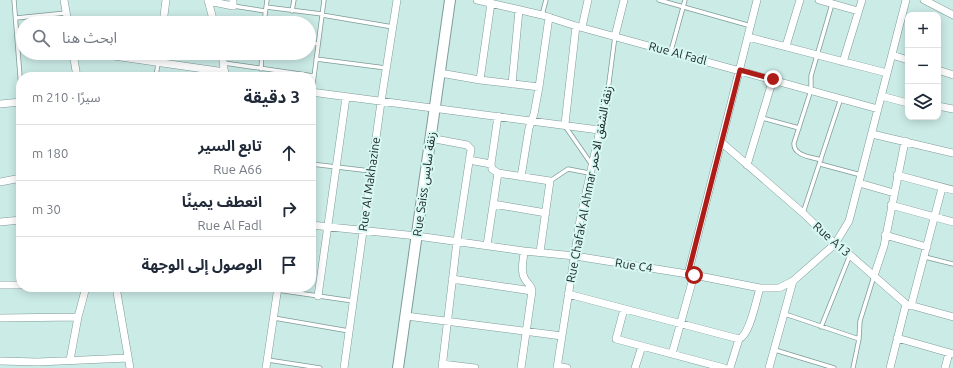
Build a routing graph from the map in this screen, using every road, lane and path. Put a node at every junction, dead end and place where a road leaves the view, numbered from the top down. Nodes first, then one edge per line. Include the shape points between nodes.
1 (14, 0) edge
2 (64, 0) edge
3 (166, 0) edge
4 (266, 0) edge
5 (294, 0) edge
6 (324, 0) edge
7 (397, 0) edge
8 (450, 0) edge
9 (477, 0) edge
10 (546, 0) edge
11 (588, 0) edge
12 (624, 0) edge
13 (659, 0) edge
14 (685, 0) edge
15 (757, 0) edge
16 (800, 0) edge
17 (819, 0) edge
18 (862, 0) edge
19 (906, 0) edge
20 (924, 0) edge
21 (208, 1) edge
22 (233, 3) edge
23 (491, 3) junction
24 (832, 4) junction
25 (683, 6) junction
26 (266, 9) junction
27 (519, 10) junction
28 (292, 11) junction
29 (858, 11) junction
30 (322, 15) junction
31 (953, 15) edge
32 (67, 16) edge
33 (164, 16) edge
34 (212, 16) edge
35 (265, 16) edge
36 (545, 16) junction
37 (16, 18) edge
38 (579, 26) junction
39 (750, 26) junction
40 (393, 27) junction
41 (615, 36) junction
42 (748, 37) junction
43 (318, 44) joint
44 (786, 46) junction
45 (671, 52) junction
46 (817, 55) junction
47 (892, 55) junction
48 (316, 59) joint
49 (905, 59) edge
50 (19, 60) edge
51 (74, 60) edge
52 (138, 60) edge
53 (223, 60) edge
54 (262, 60) edge
55 (316, 60) edge
56 (843, 62) junction
57 (158, 63) junction
58 (224, 63) junction
59 (386, 68) junction
60 (261, 69) junction
61 (740, 70) junction
62 (941, 71) edge
63 (20, 72) edge
64 (76, 72) edge
65 (157, 72) edge
66 (213, 72) edge
67 (225, 72) edge
68 (284, 72) edge
69 (314, 72) edge
70 (440, 73) junction
71 (888, 73) junction
72 (953, 74) edge
73 (773, 79) junction
74 (480, 80) junction
75 (512, 84) junction
76 (539, 87) junction
77 (811, 90) junction
78 (316, 93) edge
79 (882, 96) junction
80 (346, 97) junction
81 (607, 98) joint
82 (841, 98) junction
83 (16, 102) edge
84 (381, 102) junction
85 (905, 102) edge
86 (0, 104) edge
87 (941, 107) edge
88 (434, 108) junction
89 (878, 109) junction
90 (953, 109) edge
91 (498, 116) junction
92 (762, 118) junction
93 (532, 120) junction
94 (565, 124) junction
95 (799, 128) junction
96 (599, 130) junction
97 (872, 134) junction
98 (430, 138) junction
99 (905, 141) junction
100 (721, 142) junction
101 (953, 153) edge
102 (469, 160) junction
103 (821, 162) junction
104 (491, 164) junction
105 (316, 165) edge
106 (747, 165) junction
107 (336, 167) junction
108 (591, 170) junction
109 (371, 171) junction
110 (498, 173) junction
111 (861, 175) junction
112 (898, 175) junction
113 (521, 176) junction
114 (16, 179) edge
115 (550, 181) junction
116 (0, 182) edge
117 (859, 183) junction
118 (942, 188) junction
119 (953, 190) edge
120 (894, 193) junction
121 (494, 204) junction
122 (891, 205) junction
123 (546, 213) junction
124 (803, 213) junction
125 (935, 217) junction
126 (16, 220) edge
127 (0, 222) edge
128 (953, 222) edge
129 (316, 225) edge
130 (327, 226) junction
131 (362, 231) junction
132 (885, 235) junction
133 (417, 236) junction
134 (457, 241) junction
135 (835, 244) junction
136 (487, 245) junction
137 (927, 247) junction
138 (524, 251) junction
139 (540, 252) junction
140 (850, 255) junction
141 (574, 256) junction
142 (925, 257) junction
143 (953, 264) edge
144 (691, 274) junction
145 (874, 276) junction
146 (452, 279) junction
147 (793, 281) junction
148 (0, 285) edge
149 (16, 285) edge
150 (760, 288) junction
151 (532, 291) junction
152 (85, 292) edge
153 (117, 292) edge
154 (277, 292) edge
155 (295, 292) edge
156 (568, 294) junction
157 (318, 296) junction
158 (353, 301) junction
159 (909, 305) junction
160 (624, 309) junction
161 (785, 314) junction
162 (406, 316) junction
163 (953, 316) edge
164 (78, 317) junction
165 (0, 318) edge
166 (274, 318) junction
167 (448, 321) junction
168 (681, 323) junction
169 (821, 327) junction
170 (349, 331) junction
171 (527, 332) junction
172 (562, 336) junction
173 (897, 338) junction
174 (738, 339) junction
175 (859, 339) junction
176 (642, 346) junction
177 (775, 350) junction
178 (951, 353) edge
179 (672, 354) junction
180 (128, 358) junction
181 (70, 360) junction
182 (268, 360) junction
183 (0, 361) edge
184 (38, 365) edge
185 (442, 366) edge
186 (557, 367) edge
187 (130, 368) edge
188 (266, 368) edge
189 (320, 368) edge
190 (344, 368) edge
191 (398, 368) edge
192 (475, 368) edge
193 (521, 368) edge
194 (567, 368) edge
195 (635, 368) edge
196 (724, 368) edge
197 (730, 368) edge
198 (769, 368) edge
199 (834, 368) edge
200 (853, 368) edge
201 (890, 368) edge
202 (945, 368) edge

1 - 37 lane
2 - 32 street
3 - 33 street
4 - 26 lane
5 - 28 lane
6 - 30 lane
7 - 40 street, Rue Al Makhazine
8 - 70 street, Rue Saiss زنقة سايس
9 - 23 street, Rue Al Fadl
10 - 36 lane
11 - 38 street
12 - 41 street, Rue Chafak Al Ahmar زنقة الشفق الاحمر
13 - 25 lane
14 - 25 lane
15 - 39 street
16 - 44 street
17 - 24 street
18 - 29 street
19 - 47 street, Rue C4
20 - 31 street
21 - 22 street
21 - 34 street
22 - 26 lane
23 - 27 street, Rue Al Fadl
23 - 74 street
24 - 29 street
24 - 46 lane
25 - 39 lane
25 - 45 lane
26 - 28 lane
26 - 35 lane
27 - 36 street, Rue Al Fadl
27 - 75 street
28 - 30 lane
29 - 56 street
30 - 40 lane
30 - 43 lane
36 - 38 street, Rue Al Fadl
36 - 76 street
38 - 41 street, Rue Al Fadl
38 - 94 street
39 - 42 street
40 - 59 street, Rue Al Makhazine
41 - 45 street, Rue Al Fadl
41 - 81 lane, Rue Chafak Al Ahmar زنقة الشفق الاحمر
42 - 44 street
42 - 61 street
43 - 48 lane
44 - 46 street
45 - 61 street, Rue Al Fadl
46 - 56 street
46 - 77 lane via 810,82
47 - 49 street
47 - 71 street, Rue C4
48 - 59 lane
50 - 63 lane
51 - 64 street
52 - 57 street
53 - 58 street
54 - 60 lane
55 - 69 lane
56 - 71 street
57 - 65 lane
57 - 66 street
58 - 60 lane
58 - 67 street
59 - 84 street, Rue Al Makhazine
60 - 68 lane
61 - 73 street, Rue Al Fadl
61 - 100 street
62 - 72 street
70 - 74 street
70 - 88 street, Rue Saiss زنقة سايس
71 - 79 street, Rue C4
73 - 77 street, Rue Al Fadl
73 - 92 street
74 - 75 street
75 - 76 street
76 - 93 street
77 - 82 street, Rue Al Fadl
77 - 95 lane
78 - 80 street
79 - 85 street
79 - 89 street, Rue C4
80 - 84 street
80 - 107 street
81 - 96 street, Rue Chafak Al Ahmar زنقة الشفق الاحمر
82 - 89 street, Rue Al Fadl
82 - 103 lane
83 - 86 street
84 - 88 street
84 - 109 street, Rue Al Makhazine
87 - 90 street
88 - 91 street
88 - 98 street, Rue Saiss زنقة سايس
89 - 97 street, Rue C4
91 - 93 street
91 - 104 street
92 - 95 lane
92 - 106 street
93 - 94 street
93 - 113 street
94 - 96 street
94 - 108 lane
95 - 103 lane via 794,149
96 - 108 street, Rue Chafak Al Ahmar زنقة الشفق الاحمر
97 - 99 street
97 - 111 street, Rue C4
98 - 102 street via 467,145 471,149
98 - 133 street, Rue Saiss زنقة سايس
99 - 101 street
99 - 112 street
100 - 106 street, Rue A13
100 - 144 street
102 - 104 street
102 - 134 street
103 - 111 lane
103 - 124 lane
104 - 110 street via 492,169
105 - 107 lane
106 - 124 street, Rue A13
107 - 109 lane
107 - 130 street
108 - 115 lane via 568,169
108 - 141 street, Rue Chafak Al Ahmar زنقة الشفق الاحمر
109 - 131 street, Rue Al Makhazine
110 - 113 street
110 - 121 street
111 - 117 street, Rue C4
112 - 118 street
112 - 120 street
113 - 115 street
114 - 116 street
115 - 123 street
117 - 120 street
117 - 135 street, Rue C4 via 849,221
118 - 119 street
118 - 125 street
120 - 122 street
121 - 123 street
121 - 136 street
122 - 125 street
122 - 132 street
123 - 139 street
124 - 135 street, Rue A13
125 - 128 street
125 - 137 street
126 - 127 street
129 - 130 street, Rue C4
130 - 131 street, Rue C4
130 - 157 street
131 - 133 street, Rue C4
131 - 158 street, Rue Al Makhazine
132 - 137 street
132 - 145 street
133 - 134 street, Rue C4
133 - 162 street, Rue Saiss زنقة سايس
134 - 136 street, Rue C4
134 - 146 street
135 - 140 street, Rue A13
135 - 147 street, Rue C4
136 - 138 street, Rue C4
137 - 142 street
138 - 139 street, Rue C4
138 - 151 street via 522,273
139 - 141 street, Rue C4
140 - 145 street, Rue A13
140 - 169 lane
141 - 144 street, Rue C4
141 - 156 street, Rue Chafak Al Ahmar زنقة الشفق الاحمر
142 - 143 lane
142 - 159 street
144 - 150 street, Rue C4
144 - 168 street
145 - 159 street, Rue A13
145 - 175 lane via 860,321
146 - 151 street
146 - 167 street
147 - 150 street, Rue C4 via 779,288
147 - 161 street
148 - 149 street
150 - 174 street via 747,331
151 - 171 street
152 - 164 street
153 - 180 street
154 - 166 street
155 - 157 lane
156 - 160 street
156 - 172 street, Rue Chafak Al Ahmar زنقة الشفق الاحمر
157 - 158 lane
158 - 170 street, Rue Al Makhazine
159 - 163 street, Rue A13
159 - 173 street
160 - 168 street
160 - 176 street via 616,339
161 - 169 lane
161 - 177 street
162 - 167 street
162 - 191 street, Rue Saiss زنقة سايس
164 - 165 street
164 - 181 street
166 - 170 lane
166 - 182 street
167 - 171 street
167 - 185 street
168 - 174 street
168 - 179 street
169 - 175 lane
170 - 190 street, Rue Al Makhazine
171 - 172 street
171 - 193 street
172 - 186 street, Rue Chafak Al Ahmar زنقة الشفق الاحمر
173 - 178 street
173 - 201 street
174 - 197 street
175 - 200 lane
176 - 179 street
176 - 195 street
177 - 198 street
177 - 199 lane
178 - 202 street
179 - 196 street
180 - 181 street
180 - 187 street
181 - 184 street
182 - 188 street
182 - 189 lane
183 - 184 street
185 - 192 street
186 - 194 street

